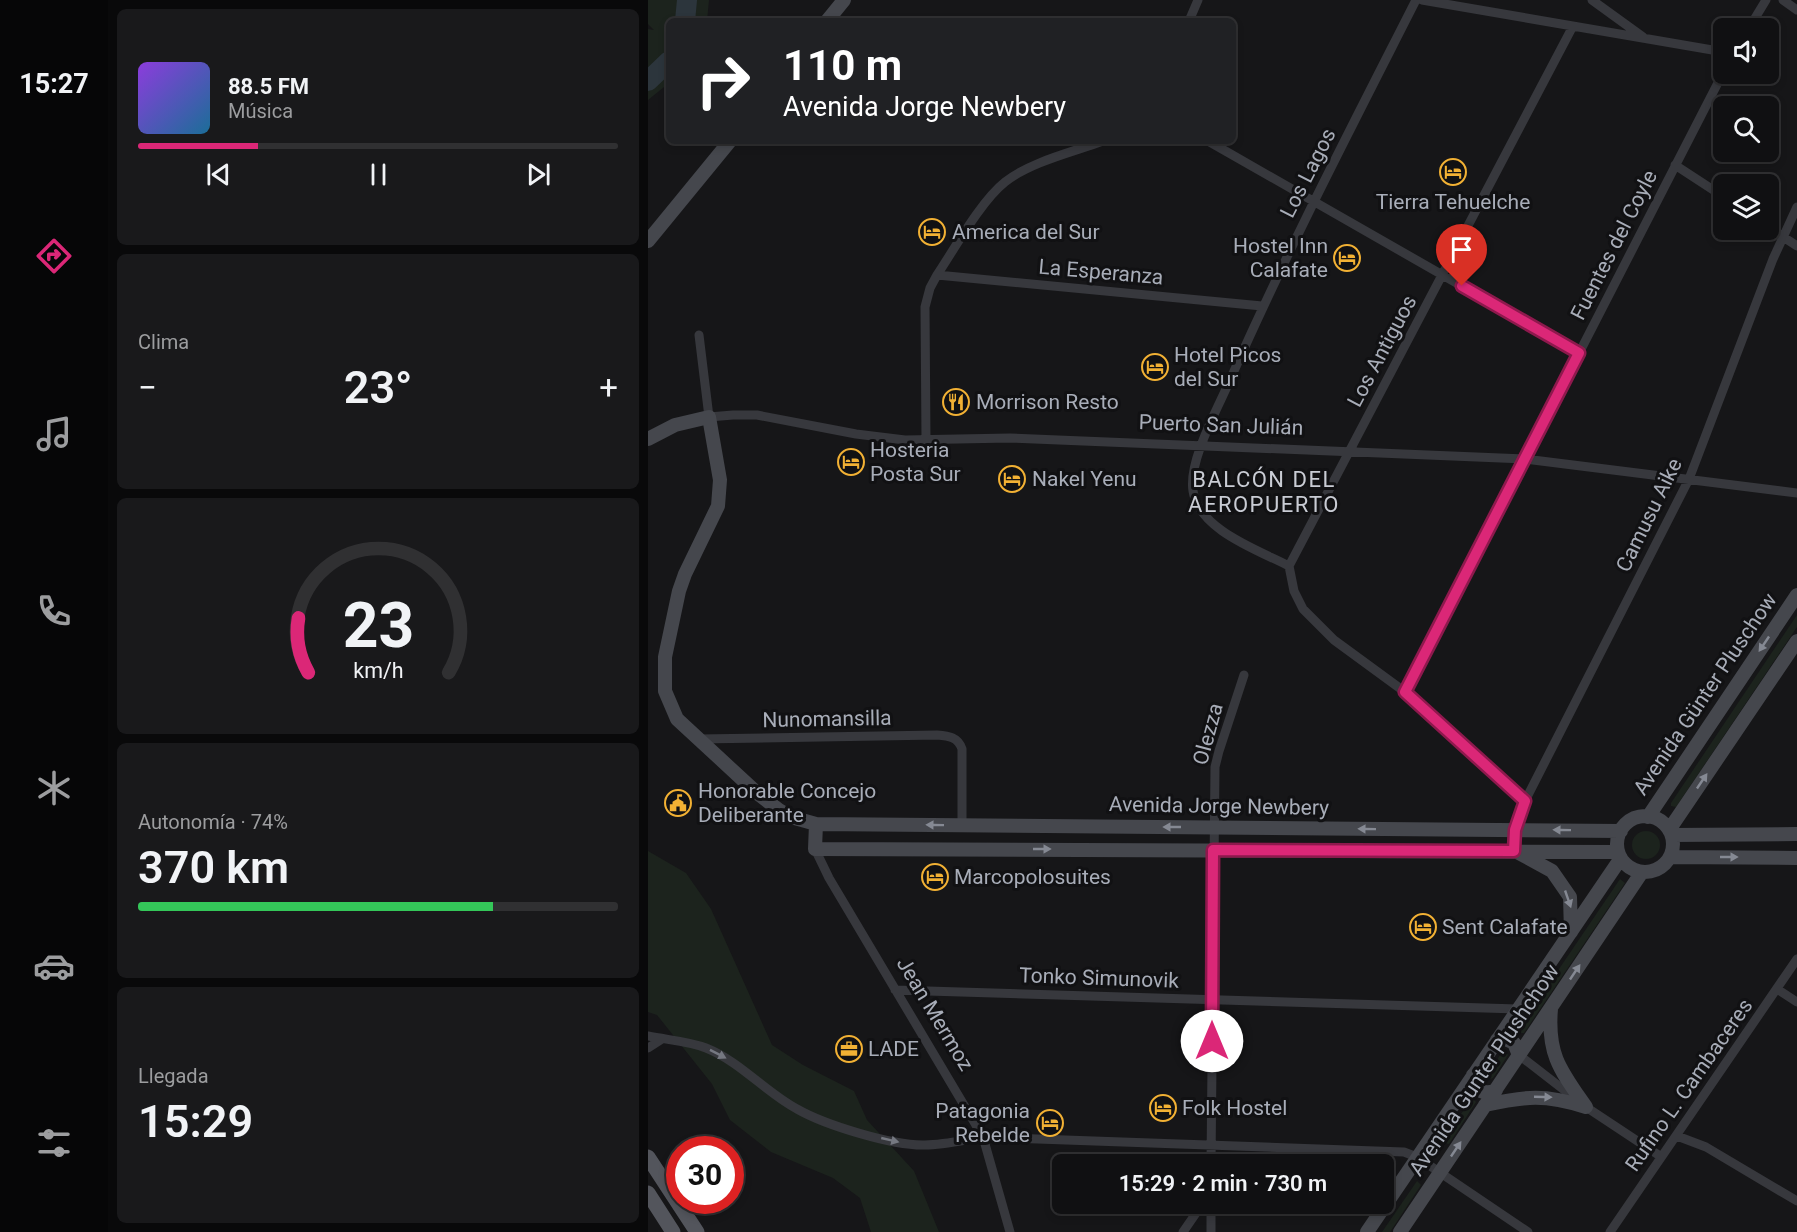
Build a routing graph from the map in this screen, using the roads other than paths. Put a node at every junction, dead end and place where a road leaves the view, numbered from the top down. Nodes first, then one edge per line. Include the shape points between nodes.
1 (844, 0) edge
2 (1198, 0) edge
3 (1416, 0) edge
4 (1422, 0) edge
5 (1592, 0) edge
6 (1766, 0) edge
7 (1783, 0) edge
8 (1797, 10) edge
9 (829, 18) edge
10 (1190, 18) edge
11 (1755, 18) edge
12 (1573, 26) junction
13 (1645, 38) junction
14 (1713, 50) edge
15 (1717, 84) edge
16 (728, 144) edge
17 (1095, 144) edge
18 (1213, 144) edge
19 (1675, 165) junction
20 (1713, 190) edge
21 (1313, 201) junction
22 (1797, 207) edge
23 (1779, 234) edge
24 (1782, 236) junction
25 (648, 241) edge
26 (1797, 246) edge
27 (937, 275) junction
28 (1442, 275) junction
29 (1262, 306) junction
30 (699, 335) dead end
31 (1579, 353) junction
32 (710, 417) junction
33 (648, 439) edge
34 (926, 440) junction
35 (1201, 445) junction
36 (1349, 452) junction
37 (1525, 459) junction
38 (1689, 479) junction
39 (1797, 493) edge
40 (1289, 566) junction
41 (1797, 596) edge
42 (1797, 641) edge
43 (1244, 675) dead end
44 (1405, 692) junction
45 (697, 739) junction
46 (1525, 801) junction
47 (1648, 817) junction
48 (816, 824) junction
49 (962, 825) junction
50 (1018, 825) junction
51 (1214, 827) junction
52 (1515, 830) junction
53 (1621, 831) junction
54 (1670, 832) junction
55 (1797, 834) edge
56 (815, 849) junction
57 (1018, 849) junction
58 (1213, 850) junction
59 (1514, 851) junction
60 (1620, 855) junction
61 (1671, 857) junction
62 (1797, 858) edge
63 (1642, 872) junction
64 (1571, 932) junction
65 (1797, 959) edge
66 (1777, 989) junction
67 (896, 990) junction
68 (1212, 999) junction
69 (1797, 1002) edge
70 (1551, 1007) junction
71 (1518, 1009) junction
72 (648, 1036) edge
73 (662, 1039) junction
74 (1497, 1040) junction
75 (648, 1048) edge
76 (1519, 1055) junction
77 (1473, 1074) junction
78 (1496, 1090) junction
79 (1485, 1105) junction
80 (1586, 1107) junction
81 (1677, 1136) junction
82 (983, 1137) junction
83 (1211, 1144) junction
84 (1211, 1154) edge
85 (1660, 1156) junction
86 (648, 1157) edge
87 (1417, 1157) junction
88 (1440, 1173) junction
89 (648, 1193) edge
90 (1797, 1201) edge
91 (1196, 1214) edge
92 (1211, 1214) edge
93 (673, 1232) edge
94 (697, 1232) edge
95 (1010, 1232) edge
96 (1184, 1232) edge
97 (1211, 1232) edge
98 (1367, 1232) edge
99 (1400, 1232) edge
100 (1528, 1232) edge
101 (1610, 1232) edge

1 - 9 street
2 - 10 street
3 - 21 street, Los Lagos
4 - 12 street
5 - 13 street
6 - 11 street
7 - 8 street
12 - 13 street
12 - 28 street, Los Antiguos
13 - 14 street
15 - 19 street, Fuentes del Coyle
16 - 25 street
17 - 27 street via 1037,165 1004,183
18 - 21 street
19 - 20 street
19 - 31 street, Fuentes del Coyle
21 - 28 street
21 - 29 street, Los Lagos
22 - 24 street, Camusu Aike
23 - 24 street
24 - 26 street
24 - 38 street, Camusu Aike
27 - 29 street, La Esperanza
27 - 34 street via 925,307
28 - 31 street
28 - 36 street, Los Antiguos
29 - 35 street, Los Lagos
30 - 32 street
31 - 37 street, Fuentes del Coyle
32 - 33 street, Puerto San Julián via 675,425
32 - 34 street, Puerto San Julián via 757,416 873,437
32 - 45 street, Avenida Jorge Newbery via 720,480 718,506 679,591 664,675 665,691 677,719
34 - 35 street, Puerto San Julián via 1010,438
35 - 36 street, Puerto San Julián
35 - 40 street, Los Lagos via 1192,491 1200,511 1215,528
36 - 37 street, Puerto San Julián
36 - 40 street, Los Antiguos
37 - 38 street, Puerto San Julián
37 - 44 street, Fuentes del Coyle
38 - 39 street, Puerto San Julián
38 - 46 street, Camusu Aike
40 - 44 street via 1303,609 1334,640
41 -> 47 street, Avenida Günter Pluschow
54 -> 42 street
43 - 51 street, Olezza via 1215,767
44 - 46 street
45 - 48 street, Avenida Jorge Newbery via 768,803 791,817
45 - 49 street, Nunomansilla via 937,735 956,740 963,756
46 - 52 street, Camusu Aike
47 - 53 street via 1632,820
47 - 54 street via 1662,822
49 -> 48 street, Avenida Jorge Newbery
48 - 56 street, Jean Mermoz
49 - 50 street, Avenida Jorge Newbery
51 -> 50 street, Avenida Jorge Newbery
50 - 57 street
52 -> 51 street, Avenida Jorge Newbery
51 - 58 street, Olezza
53 -> 52 street, Avenida Jorge Newbery
52 - 59 street, Camusu Aike
53 - 60 street via 1617,845
54 - 55 street
54 - 61 street
56 - 57 street, Avenida Jorge Newbery
56 - 67 street, Jean Mermoz
57 -> 58 street, Avenida Jorge Newbery
58 - 59 street, Avenida Jorge Newbery
58 - 68 street, Olezza
59 - 60 street, Avenida Jorge Newbery
59 -> 64 street via 1552,871 1569,897
60 - 63 street via 1630,868
60 - 64 street, Avenida Gunter Plushchow
61 -> 62 street
61 - 63 street via 1659,869
70 -> 63 street, Avenida Gunter Plushchow
64 - 71 street, Avenida Gunter Plushchow
65 - 66 street, Rufino L. Cambaceres
66 - 69 street
66 - 81 street, Rufino L. Cambaceres
67 - 68 street, Tonko Simunovik
67 - 82 street, Jean Mermoz
68 - 71 street, Tonko Simunovik
68 - 83 street, Olezza
70 - 76 street, Avenida Gunter Plushchow
70 - 80 street via 1551,1040 1557,1062
71 - 74 street, Avenida Gunter Plushchow
72 - 73 street
73 - 75 street
73 -> 82 street via 716,1053 797,1109 877,1137 927,1145
74 - 76 street via 1503,1038 1514,1043
74 - 77 street, Avenida Gunter Plushchow
76 - 78 street, Avenida Gunter Plushchow
76 - 80 street
77 - 78 street via 1478,1090
77 - 87 street, Avenida Gunter Plushchow
78 - 79 street, Avenida Gunter Plushchow
79 -> 80 street via 1544,1097
88 -> 79 street, Avenida Gunter Plushchow
80 - 85 street
81 - 85 street, Rufino L. Cambaceres
81 - 90 street via 1706,1147
82 - 83 street
82 - 95 street, Jean Mermoz
83 - 84 street, Olezza
83 - 87 street via 1392,1151
85 - 101 street, Rufino L. Cambaceres
86 - 94 main road
87 - 88 street
87 - 98 street, Avenida Gunter Plushchow
88 - 99 street, Avenida Gunter Plushchow
88 - 100 street
89 - 93 main road
91 - 96 street
92 - 97 street

